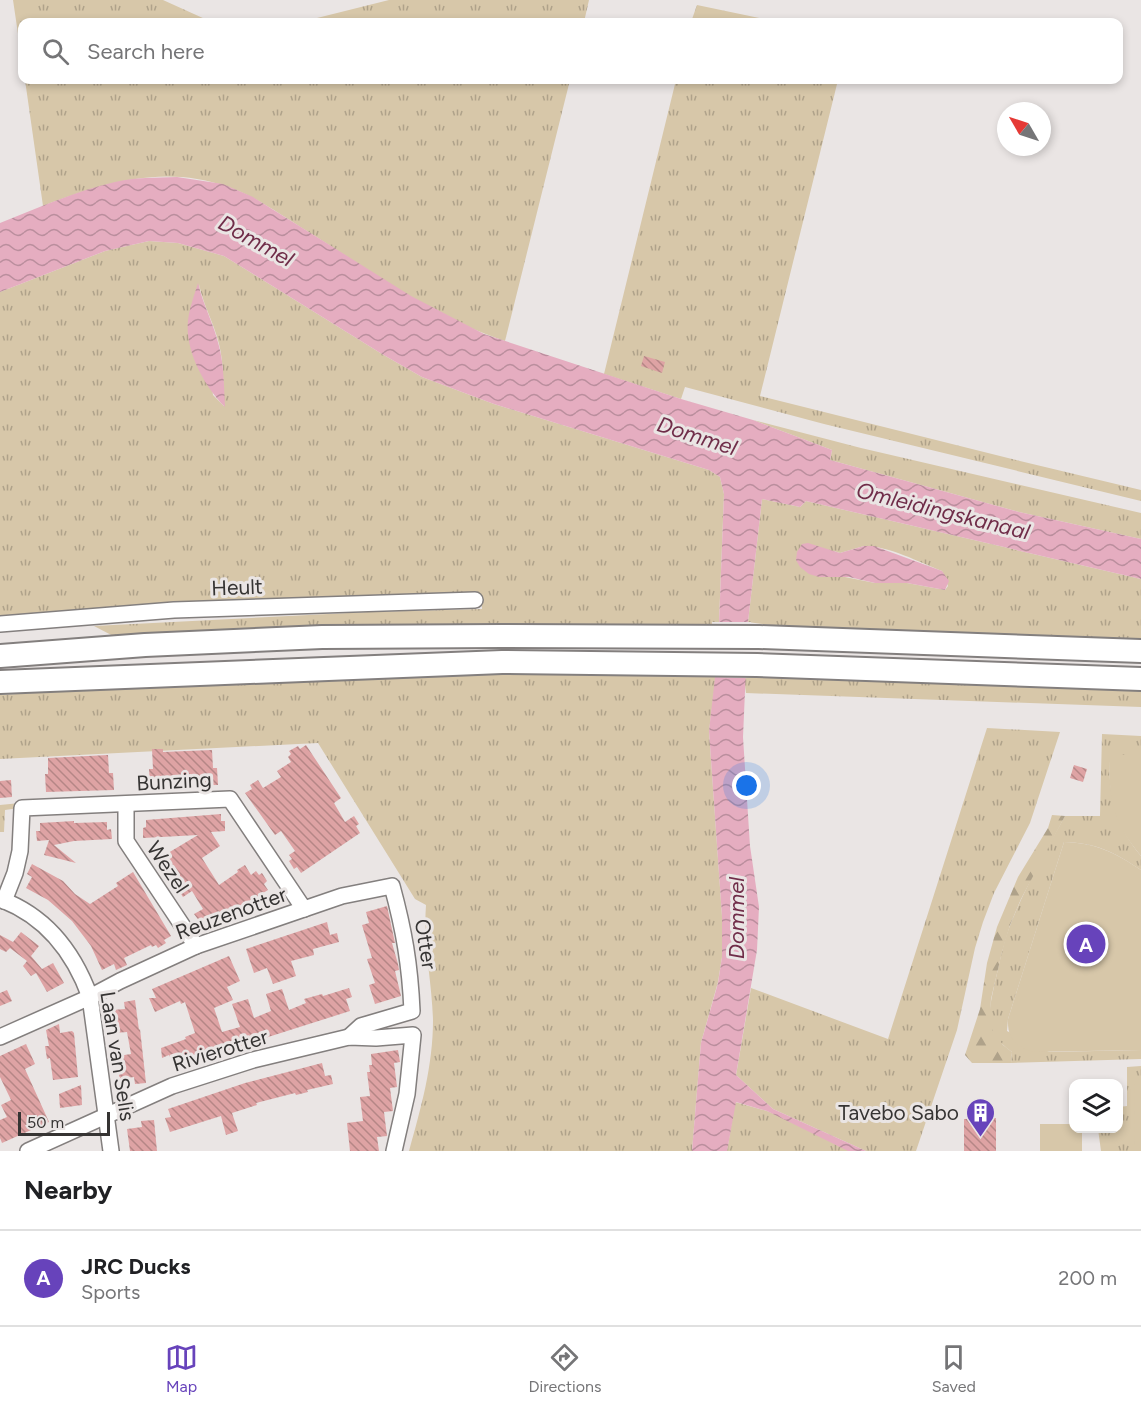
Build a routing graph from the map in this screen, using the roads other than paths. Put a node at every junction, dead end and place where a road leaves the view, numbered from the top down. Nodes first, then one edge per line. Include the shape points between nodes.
1 (476, 600) dead end
2 (0, 624) edge
3 (1141, 651) edge
4 (0, 656) edge
5 (1141, 679) edge
6 (0, 682) edge
7 (126, 804) junction
8 (392, 885) joint
9 (2, 900) edge
10 (304, 909) junction
11 (196, 946) junction
12 (90, 997) junction
13 (412, 1011) joint
14 (349, 1036) junction
15 (0, 1037) edge
16 (106, 1114) junction
17 (28, 1151) edge
18 (111, 1151) edge
19 (394, 1151) edge

1 - 2 street, Heult via 174,610
3 - 4 highway via 711,636 322,637
5 - 6 highway via 756,665 502,662
7 - 9 street, Bunzing via 22,808 20,851
7 - 10 street, Bunzing via 230,799
7 - 11 street, Wezel via 126,841
8 - 10 street, Reuzenotter
8 - 13 street, Otter via 410,965
9 - 12 street, Laan van Selis via 43,923 60,940
10 - 11 street, Reuzenotter
11 - 12 street, Reuzenotter
12 - 15 street, Reuzenotter
12 - 16 street, Laan van Selis
13 - 14 street, Rivierotter via 361,1026
14 - 16 street, Rivierotter via 253,1060 172,1086
14 - 19 street, Rivierotter via 413,1035 407,1095
16 - 17 street, Rivierotter
16 - 18 street, Laan van Selis

